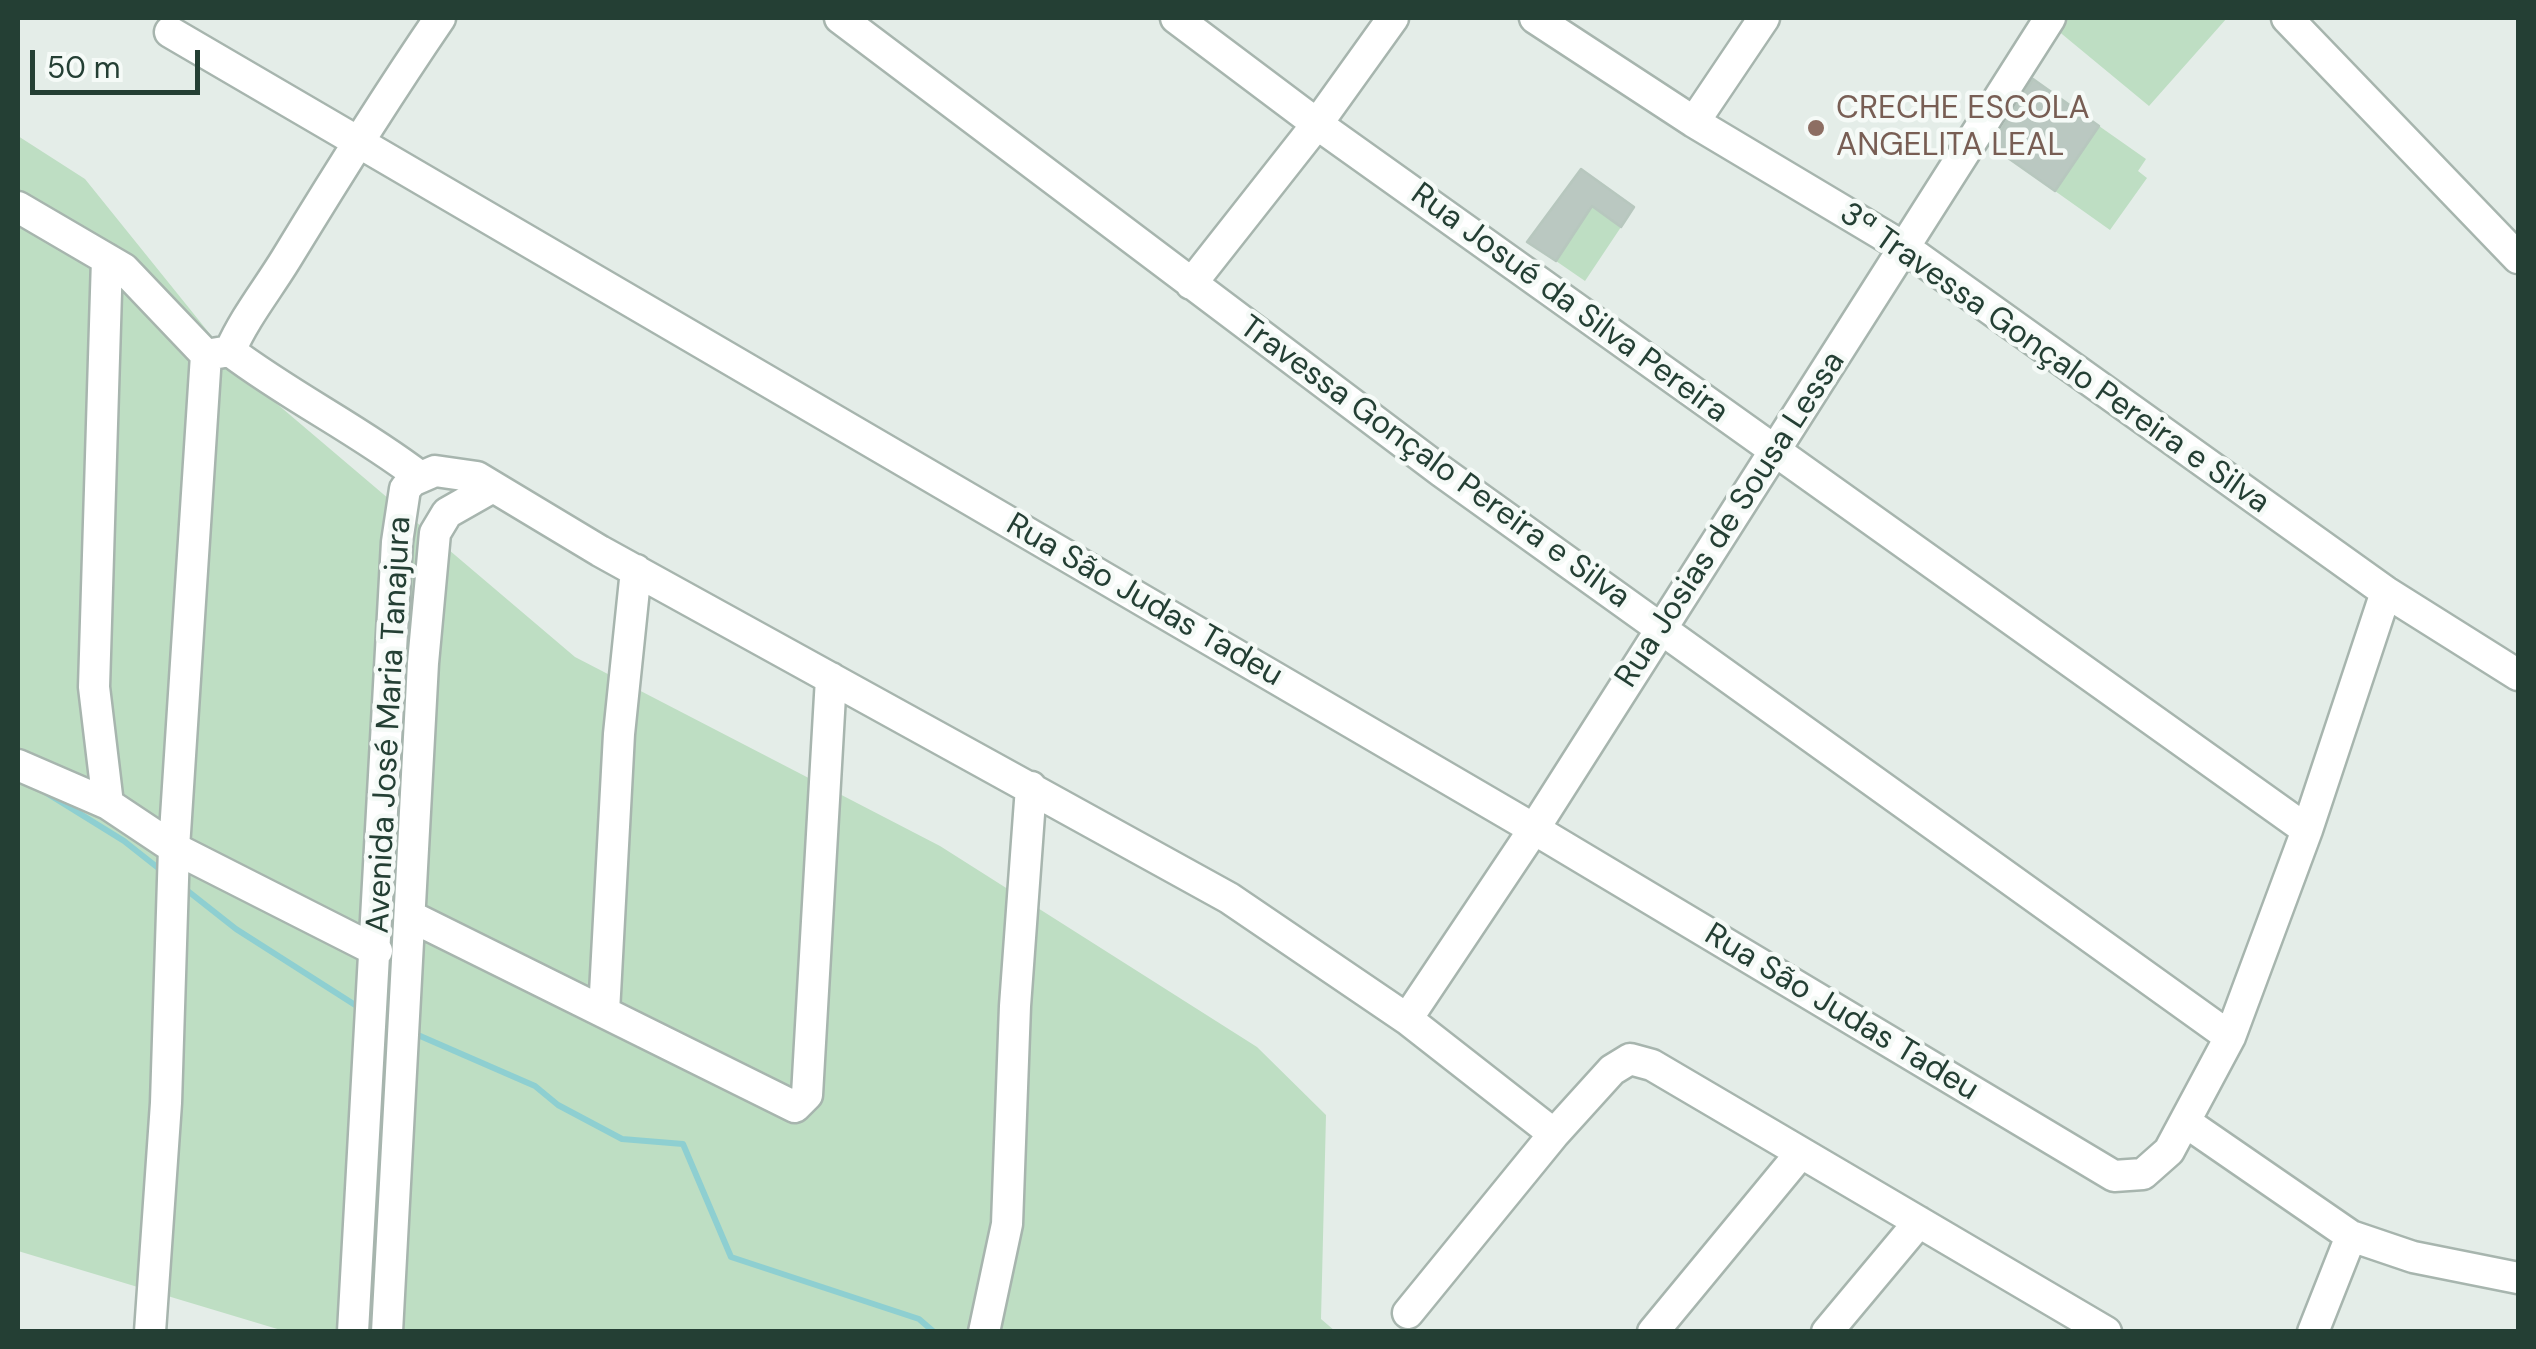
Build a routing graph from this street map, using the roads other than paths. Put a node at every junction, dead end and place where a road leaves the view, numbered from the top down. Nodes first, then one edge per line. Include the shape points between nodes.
1 (440, 18) edge
2 (840, 18) edge
3 (1176, 18) edge
4 (1393, 18) edge
5 (1535, 18) edge
6 (1764, 18) edge
7 (2050, 18) edge
8 (2287, 18) edge
9 (170, 32) dead end
10 (1694, 122) junction
11 (1317, 124) junction
12 (355, 142) junction
13 (18, 206) edge
14 (1904, 248) junction
15 (2518, 258) edge
16 (108, 259) junction
17 (1191, 284) junction
18 (218, 353) junction
19 (1775, 451) junction
20 (419, 476) junction
21 (490, 488) junction
22 (636, 570) junction
23 (2386, 592) junction
24 (1661, 629) junction
25 (391, 662) junction
26 (423, 663) junction
27 (2518, 675) edge
28 (832, 678) junction
29 (18, 765) edge
30 (1032, 787) junction
31 (108, 804) junction
32 (1534, 829) junction
33 (2307, 830) junction
34 (174, 848) junction
35 (412, 917) junction
36 (377, 951) junction
37 (604, 1012) junction
38 (1407, 1019) junction
39 (2230, 1037) junction
40 (2187, 1123) junction
41 (1554, 1134) junction
42 (1800, 1154) junction
43 (1919, 1222) junction
44 (2351, 1236) junction
45 (2518, 1278) edge
46 (1408, 1313) dead end
47 (353, 1327) edge
48 (387, 1328) edge
49 (1831, 1330) edge
50 (150, 1332) edge
51 (984, 1332) edge
52 (1652, 1332) edge
53 (2106, 1332) edge
54 (2313, 1332) edge

1 - 12 street
2 - 17 street, Travessa Gonçalo Pereira e Silva
3 - 11 street, Rua Josué da Silva Pereira
4 - 11 street
5 - 10 street, 3ª Travessa Gonçalo Pereira e Silva
6 - 10 street
7 - 14 street, Rua Josias de Sousa Lessa
8 - 15 street
9 - 12 street, Rua São Judas Tadeu
10 - 14 street, 3ª Travessa Gonçalo Pereira e Silva
11 - 17 street
11 - 19 street, Rua Josué da Silva Pereira
12 - 18 street via 283,264
12 - 32 street, Rua São Judas Tadeu
13 - 16 street
14 - 19 street, Rua Josias de Sousa Lessa
14 - 23 street, 3ª Travessa Gonçalo Pereira e Silva
16 - 18 street
16 - 31 street via 94,687
17 - 24 street, Travessa Gonçalo Pereira e Silva
18 - 20 street via 358,430
18 - 34 street
19 - 24 street, Rua Josias de Sousa Lessa
19 - 33 street, Rua Josué da Silva Pereira
20 - 21 street, Avenida José Maria Tanajura via 464,472
20 - 25 street, Avenida José Maria Tanajura via 402,502
21 - 22 street
21 - 26 street, Avenida José Maria Tanajura via 439,522
22 - 28 street
22 - 37 street via 619,734
23 - 27 street, 3ª Travessa Gonçalo Pereira e Silva
23 - 33 street
24 - 32 street, Rua Josias de Sousa Lessa
24 - 39 street, Travessa Gonçalo Pereira e Silva
25 - 26 street
25 - 36 street, Avenida José Maria Tanajura
26 - 35 street, Avenida José Maria Tanajura
28 - 30 street
28 - 37 street via 806,1095 795,1107
29 - 31 street
30 - 38 street via 1229,898
30 - 51 street via 1007,1224
31 - 34 street
32 - 38 street, Rua Josias de Sousa Lessa
32 - 40 street, Rua São Judas Tadeu via 2114,1176 2129,1178 2154,1167
33 - 39 street
34 - 36 street
34 - 50 street
35 - 37 street
35 - 48 street, Avenida José Maria Tanajura
36 - 47 street, Avenida José Maria Tanajura
38 - 41 street
39 - 40 street
40 - 44 street
41 - 42 street via 1630,1059
41 - 46 street
42 - 43 street
42 - 52 street
43 - 49 street
43 - 53 street
44 - 45 street
44 - 54 street
47 - 48 street

